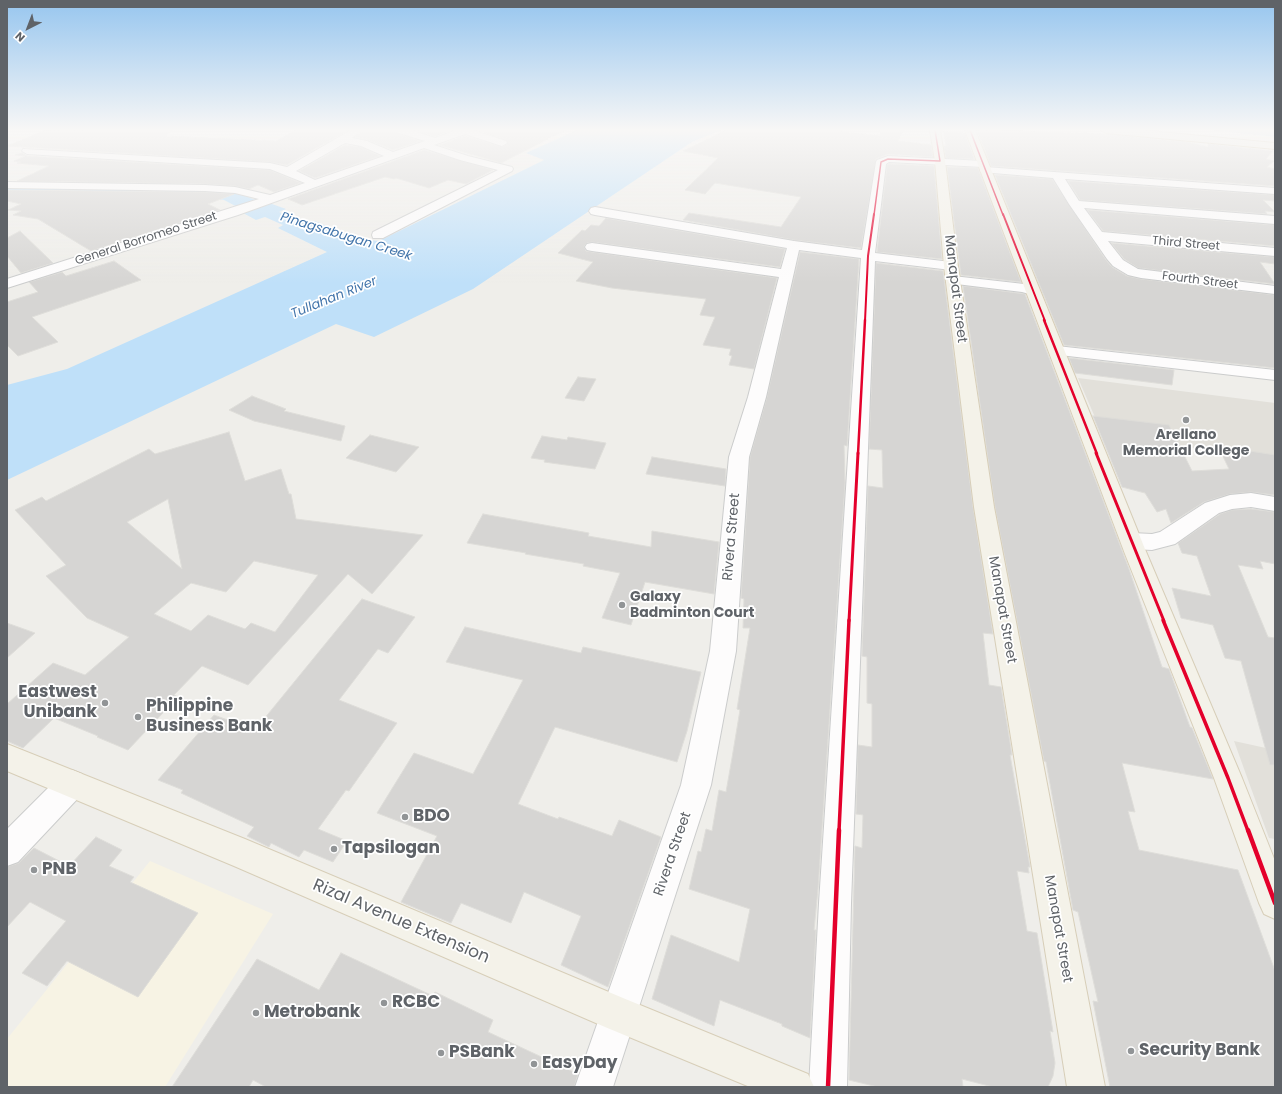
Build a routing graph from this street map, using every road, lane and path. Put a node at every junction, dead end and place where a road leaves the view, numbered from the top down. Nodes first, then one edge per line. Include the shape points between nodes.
1 (307, 181) edge
2 (322, 181) edge
3 (484, 181) edge
4 (879, 181) edge
5 (942, 181) edge
6 (990, 181) edge
7 (1061, 181) edge
8 (1139, 181) edge
9 (314, 184) junction
10 (7, 185) edge
11 (1275, 191) edge
12 (7, 195) edge
13 (123, 198) dead end
14 (162, 198) dead end
15 (196, 199) dead end
16 (265, 201) junction
17 (219, 204) dead end
18 (1075, 204) junction
19 (238, 210) junction
20 (595, 211) dead end
21 (1275, 220) edge
22 (378, 235) dead end
23 (1098, 236) junction
24 (794, 245) junction
25 (592, 247) dead end
26 (1275, 252) edge
27 (868, 256) junction
28 (952, 273) junction
29 (788, 274) junction
30 (7, 284) edge
31 (1275, 290) edge
32 (1033, 291) junction
33 (1057, 351) junction
34 (1275, 375) edge
35 (1275, 504) edge
36 (1132, 541) junction
37 (7, 757) edge
38 (72, 784) junction
39 (7, 851) edge
40 (1275, 903) edge
41 (618, 1014) junction
42 (594, 1087) edge
43 (795, 1087) edge
44 (828, 1087) edge
45 (1086, 1087) edge

1 - 9 street
2 - 9 street, General Borromeo Street
3 - 22 street
4 - 27 street
5 - 28 main road, Manapat Street
6 - 32 main road
7 - 18 street
8 - 11 street
9 - 16 street, General Borromeo Street
10 - 16 street via 205,188 235,190
12 - 13 street
14 - 15 street
16 - 19 street, General Borromeo Street
17 - 19 street
18 - 21 street
18 - 23 street
19 - 30 street, General Borromeo Street
20 - 24 street
23 - 26 street, Third Street
23 - 31 street, Fourth Street via 1118,263 1141,274
24 - 27 street
24 - 29 street, Rivera Street
25 - 29 street
27 - 28 street
27 - 44 street
28 - 32 street
28 - 45 main road, Manapat Street via 985,513
29 - 41 street, Rivera Street via 739,457 723,651 696,785
32 - 33 main road
33 - 34 street
33 - 36 main road
35 - 36 street via 1250,500 1230,502 1212,508 1167,538 1152,542
36 - 40 main road via 1207,725
37 - 38 main road, Rizal Avenue Extension
38 - 39 street
38 - 41 main road, Rizal Avenue Extension
41 - 42 street, Rivera Street
41 - 43 main road, Rizal Avenue Extension

